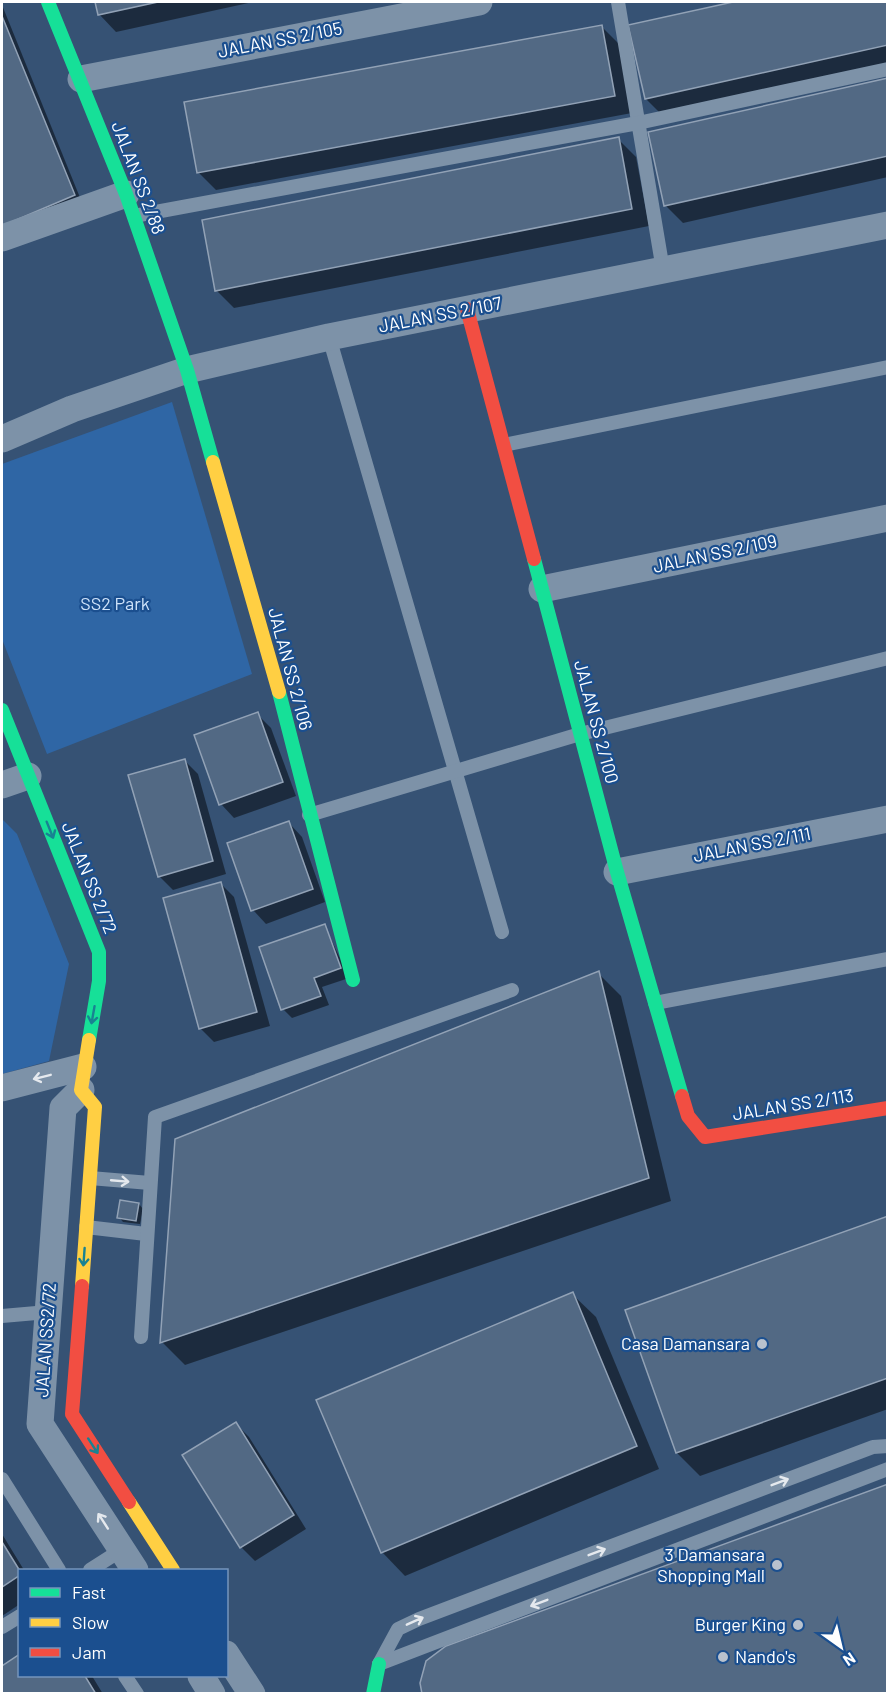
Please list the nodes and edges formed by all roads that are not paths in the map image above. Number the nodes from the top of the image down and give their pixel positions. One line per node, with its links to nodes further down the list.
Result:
1 (48, 2): 5 (street, JALAN SS 2/88)
2 (479, 2): 5 (street, JALAN SS 2/105)
3 (618, 2): 6 (lane)
4 (888, 69): 6 (lane)
5 (81, 79): 7 (street, JALAN SS 2/88)
6 (638, 123): 7 (lane); 10 (lane)
7 (130, 205): 9 (street); 14 (street, JALAN SS 2/88)
8 (888, 225): 10 (street, JALAN SS 2/107)
9 (2, 238)
10 (663, 270): 11 (street, JALAN SS 2/107)
11 (467, 309): 12 (street, JALAN SS 2/107); 16 (street, JALAN SS 2/100)
12 (329, 337): 14 (street, JALAN SS 2/107); 22 (lane)
13 (888, 367): 16 (lane)
14 (187, 370): 15 (street, JALAN SS 2/107); 25 (street, JALAN SS 2/106)
15 (2, 439)
16 (504, 445): 18 (street, JALAN SS 2/100)
17 (888, 518): 18 (street, JALAN SS 2/109)
18 (542, 589): 21 (street, JALAN SS 2/100)
19 (888, 658): 21 (lane)
20 (2, 710): 23 (street, JALAN SS 2/72)
21 (580, 734): 22 (lane); 27 (street, JALAN SS 2/100)
22 (456, 771): 25 (lane); 28 (lane)
23 (28, 776): 24 (street); 33 (street, JALAN SS 2/72, one-way to 33)
24 (2, 785)
25 (309, 815): 30 (street, JALAN SS 2/106)
26 (888, 819): 27 (street, JALAN SS 2/111)
27 (617, 872): 32 (street, JALAN SS 2/100)
28 (502, 932)
29 (888, 960): 32 (lane)
30 (353, 980)
31 (512, 990): 39 (lane)
32 (655, 1003): 36 (street, JALAN SS 2/100)
33 (82, 1078): 34 (street, one-way to 34); 37 (street, JALAN SS2/72); 38 (street, JALAN SS2/72)
34 (2, 1088)
35 (888, 1108): 36 (street, JALAN SS 2/113)
36 (705, 1137)
37 (58, 1177): 38 (street); 42 (street, JALAN SS2/72)
38 (90, 1178): 39 (lane, one-way to 39); 40 (street, JALAN SS2/72)
39 (150, 1183): 41 (lane)
40 (86, 1227): 41 (lane); 43 (street, JALAN SS2/72, one-way to 43)
41 (146, 1234): 45 (lane)
42 (48, 1312): 43 (street); 44 (lane); 50 (street, JALAN SS2/72, one-way to 42)
43 (80, 1312): 49 (street, JALAN SS2/72, one-way to 49)
44 (2, 1316)
45 (141, 1337)
46 (888, 1446): 57 (lane, one-way to 46)
47 (888, 1469): 57 (lane, one-way to 57)
48 (2, 1479): 51 (lane)
49 (148, 1532): 50 (lane); 53 (street, JALAN SS2/72)
50 (128, 1560): 52 (lane)
51 (58, 1569)
52 (94, 1569)
53 (172, 1569)
54 (18, 1617): 55 (lane)
55 (2, 1628)
56 (228, 1657): 62 (street)
57 (379, 1664): 63 (street)
58 (126, 1677): 60 (lane)
59 (202, 1677): 61 (street)
60 (137, 1694)
61 (212, 1694)
62 (252, 1694)
63 (373, 1694)

